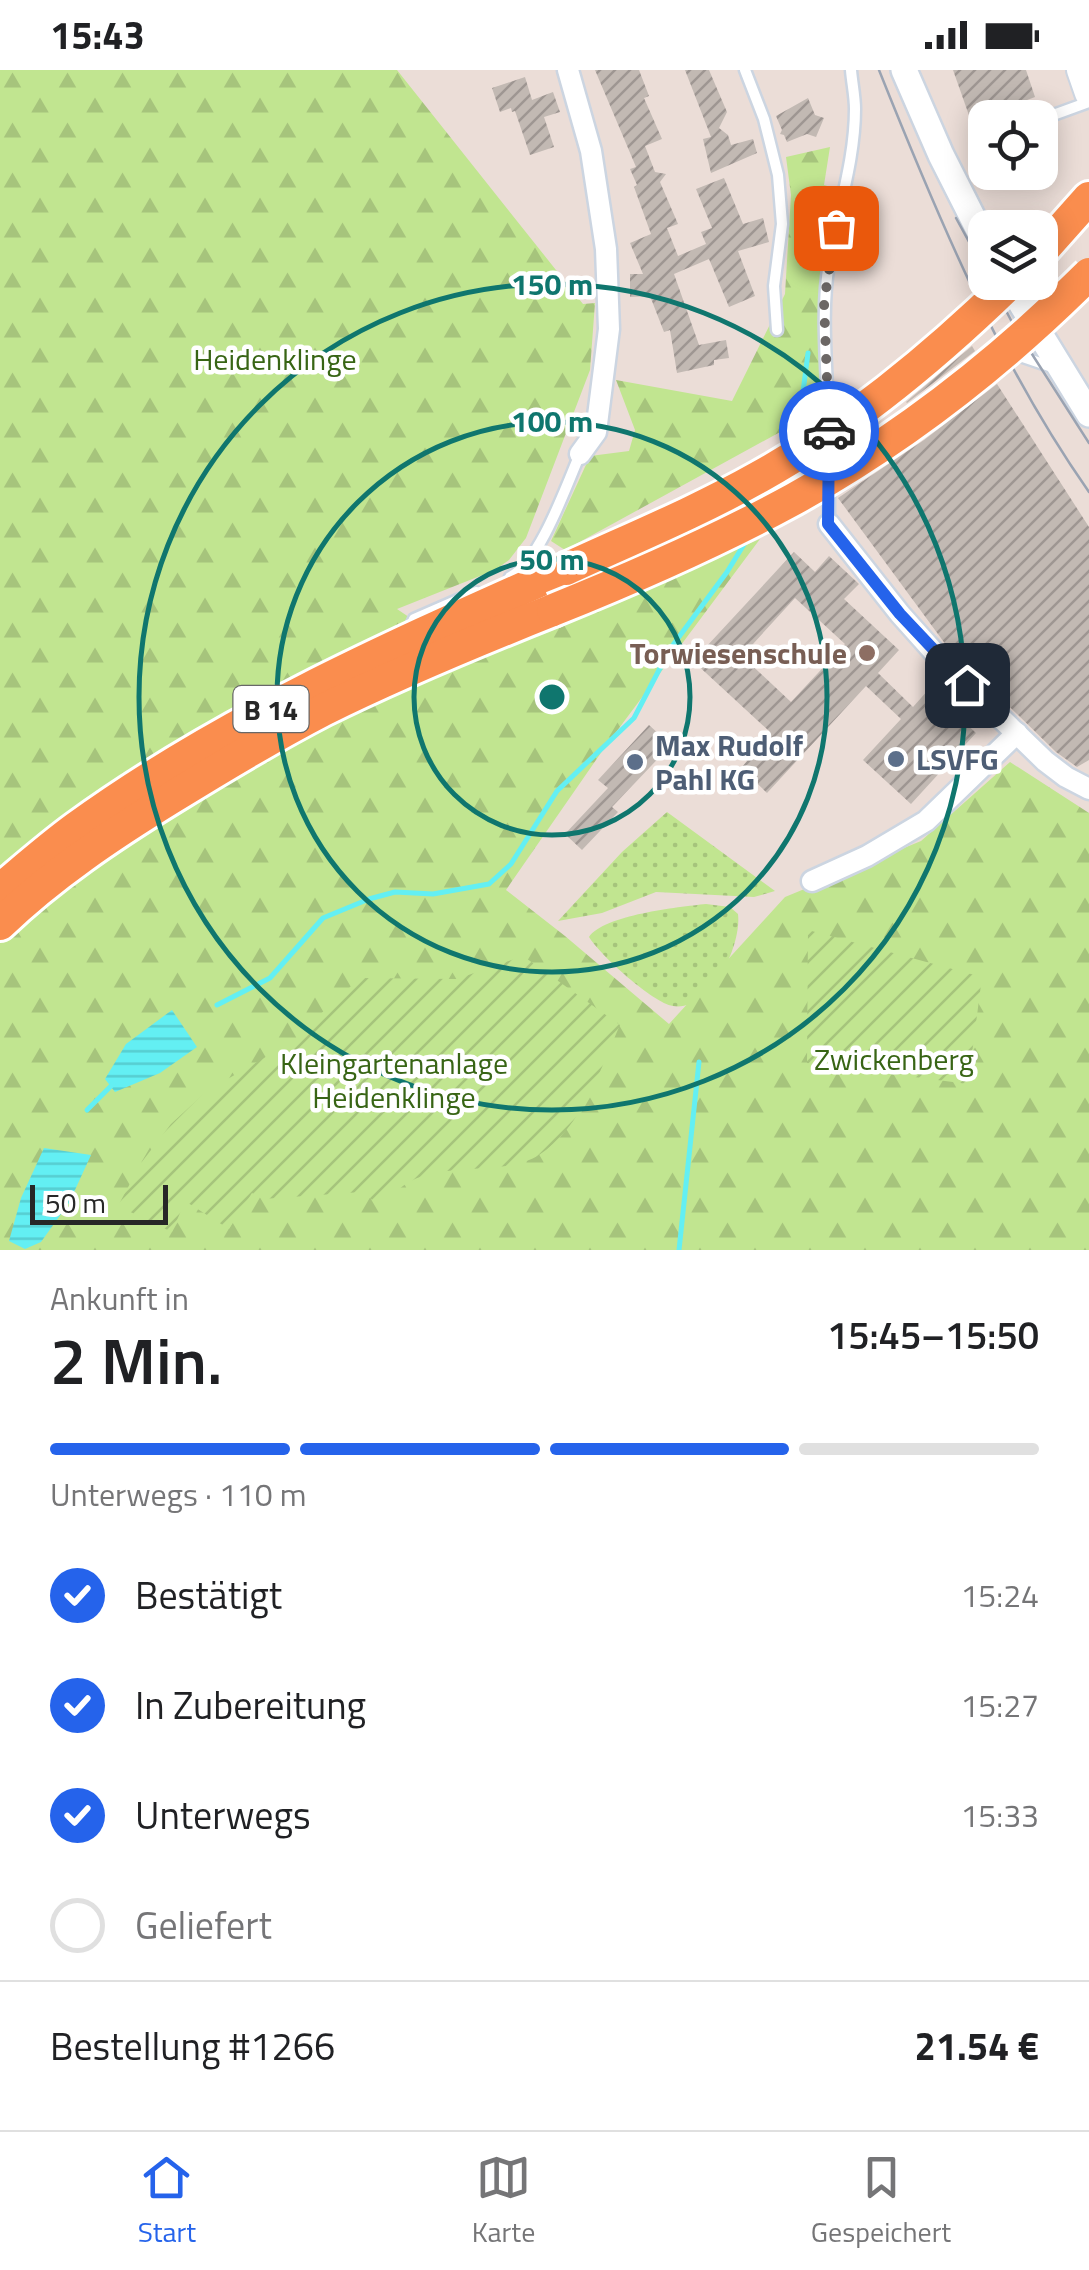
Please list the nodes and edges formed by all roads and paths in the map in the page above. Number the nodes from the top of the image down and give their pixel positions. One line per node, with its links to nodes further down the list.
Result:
1 (568, 70): 20 (street)
2 (745, 70): 15 (lane)
3 (851, 70): 21 (lane)
4 (904, 70): 10 (street)
5 (1081, 70): 6 (main road)
6 (1089, 93)
7 (1089, 102): 8 (lane)
8 (1058, 113)
9 (1089, 198): 11 (highway)
10 (969, 210)
11 (1058, 233)
12 (1089, 274): 29 (highway, B 14, bridge)
13 (992, 300): 24 (highway, B 14, bridge)
14 (1021, 300): 17 (street)
15 (777, 330)
16 (989, 346): 17 (lane)
17 (1063, 372): 18 (street); 19 (street)
18 (1089, 396)
19 (1089, 414)
20 (580, 454): 22 (lane)
21 (828, 524): 25 (street)
22 (500, 581)
23 (483, 588): 24 (lane)
24 (405, 642): 28 (highway, B 14)
25 (1017, 733): 26 (street); 27 (street)
26 (1089, 789)
27 (812, 881)
28 (0, 890)
29 (0, 924)

